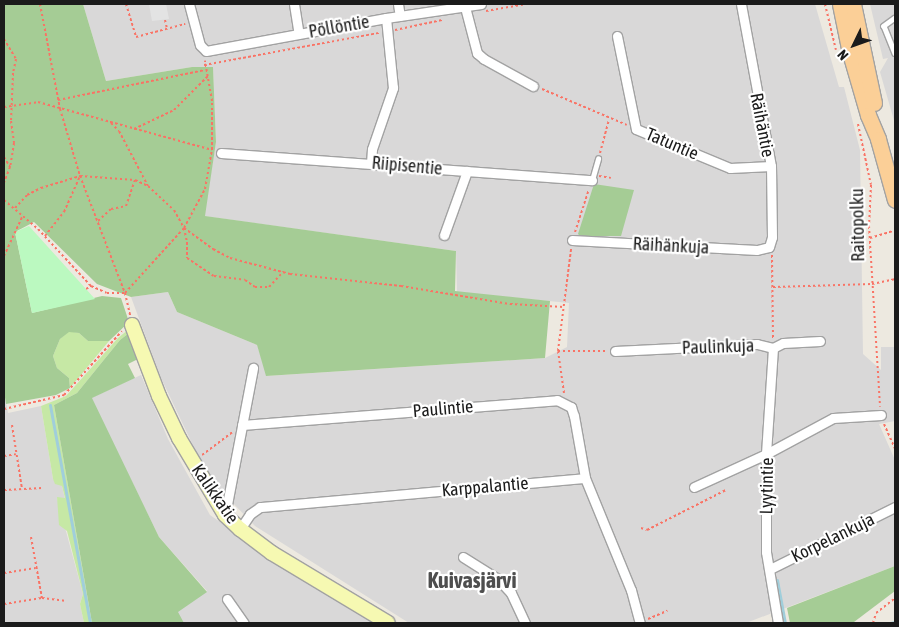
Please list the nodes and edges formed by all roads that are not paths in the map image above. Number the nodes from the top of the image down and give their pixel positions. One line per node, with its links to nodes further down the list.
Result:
1 (189, 4): 12 (street, Pöllöntie)
2 (294, 4): 12 (street)
3 (398, 4): 9 (street)
4 (740, 4): 20 (street, Räihäntie)
5 (840, 4): 16 (main road)
6 (853, 4): 16 (main road)
7 (484, 7): 8 (street, Pöllöntie)
8 (466, 11): 9 (street, Pöllöntie); 15 (street)
9 (400, 16): 10 (street, Pöllöntie)
10 (386, 18): 12 (street, Pöllöntie); 19 (street)
11 (895, 18): 14 (lane)
12 (299, 34)
13 (617, 36): 20 (street, Tatuntie)
14 (895, 53)
15 (533, 86)
16 (878, 139): 23 (main road)
17 (217, 152): 19 (street, Riipisentie)
18 (598, 159): 22 (lane)
19 (371, 163): 21 (street, Riipisentie)
20 (771, 166): 26 (street, Räihäntie)
21 (467, 171): 22 (street, Riipisentie); 24 (street)
22 (593, 178)
23 (895, 200)
24 (444, 235)
25 (572, 240): 26 (street, Räihänkuja)
26 (769, 247)
27 (132, 325): 38 (street, Kalikkatie)
28 (820, 341): 29 (street, Paulinkuja)
29 (773, 348): 30 (street, Paulinkuja); 34 (street, Lyytintie)
30 (615, 351)
31 (253, 368): 33 (street)
32 (881, 415): 34 (street)
33 (242, 425): 35 (street, Paulintie); 38 (street)
34 (766, 454): 36 (street); 41 (street, Lyytintie)
35 (585, 478): 39 (street, Karppalantie); 46 (street)
36 (694, 487)
37 (895, 507): 41 (street, Korpelankuja)
38 (225, 515): 39 (street, Kalikkatie)
39 (240, 529): 44 (street, Kalikkatie)
40 (463, 557): 45 (street)
41 (770, 569): 47 (street, Lyytintie)
42 (228, 599): 43 (street)
43 (244, 623)
44 (388, 623)
45 (525, 623)
46 (640, 623)
47 (778, 623)

